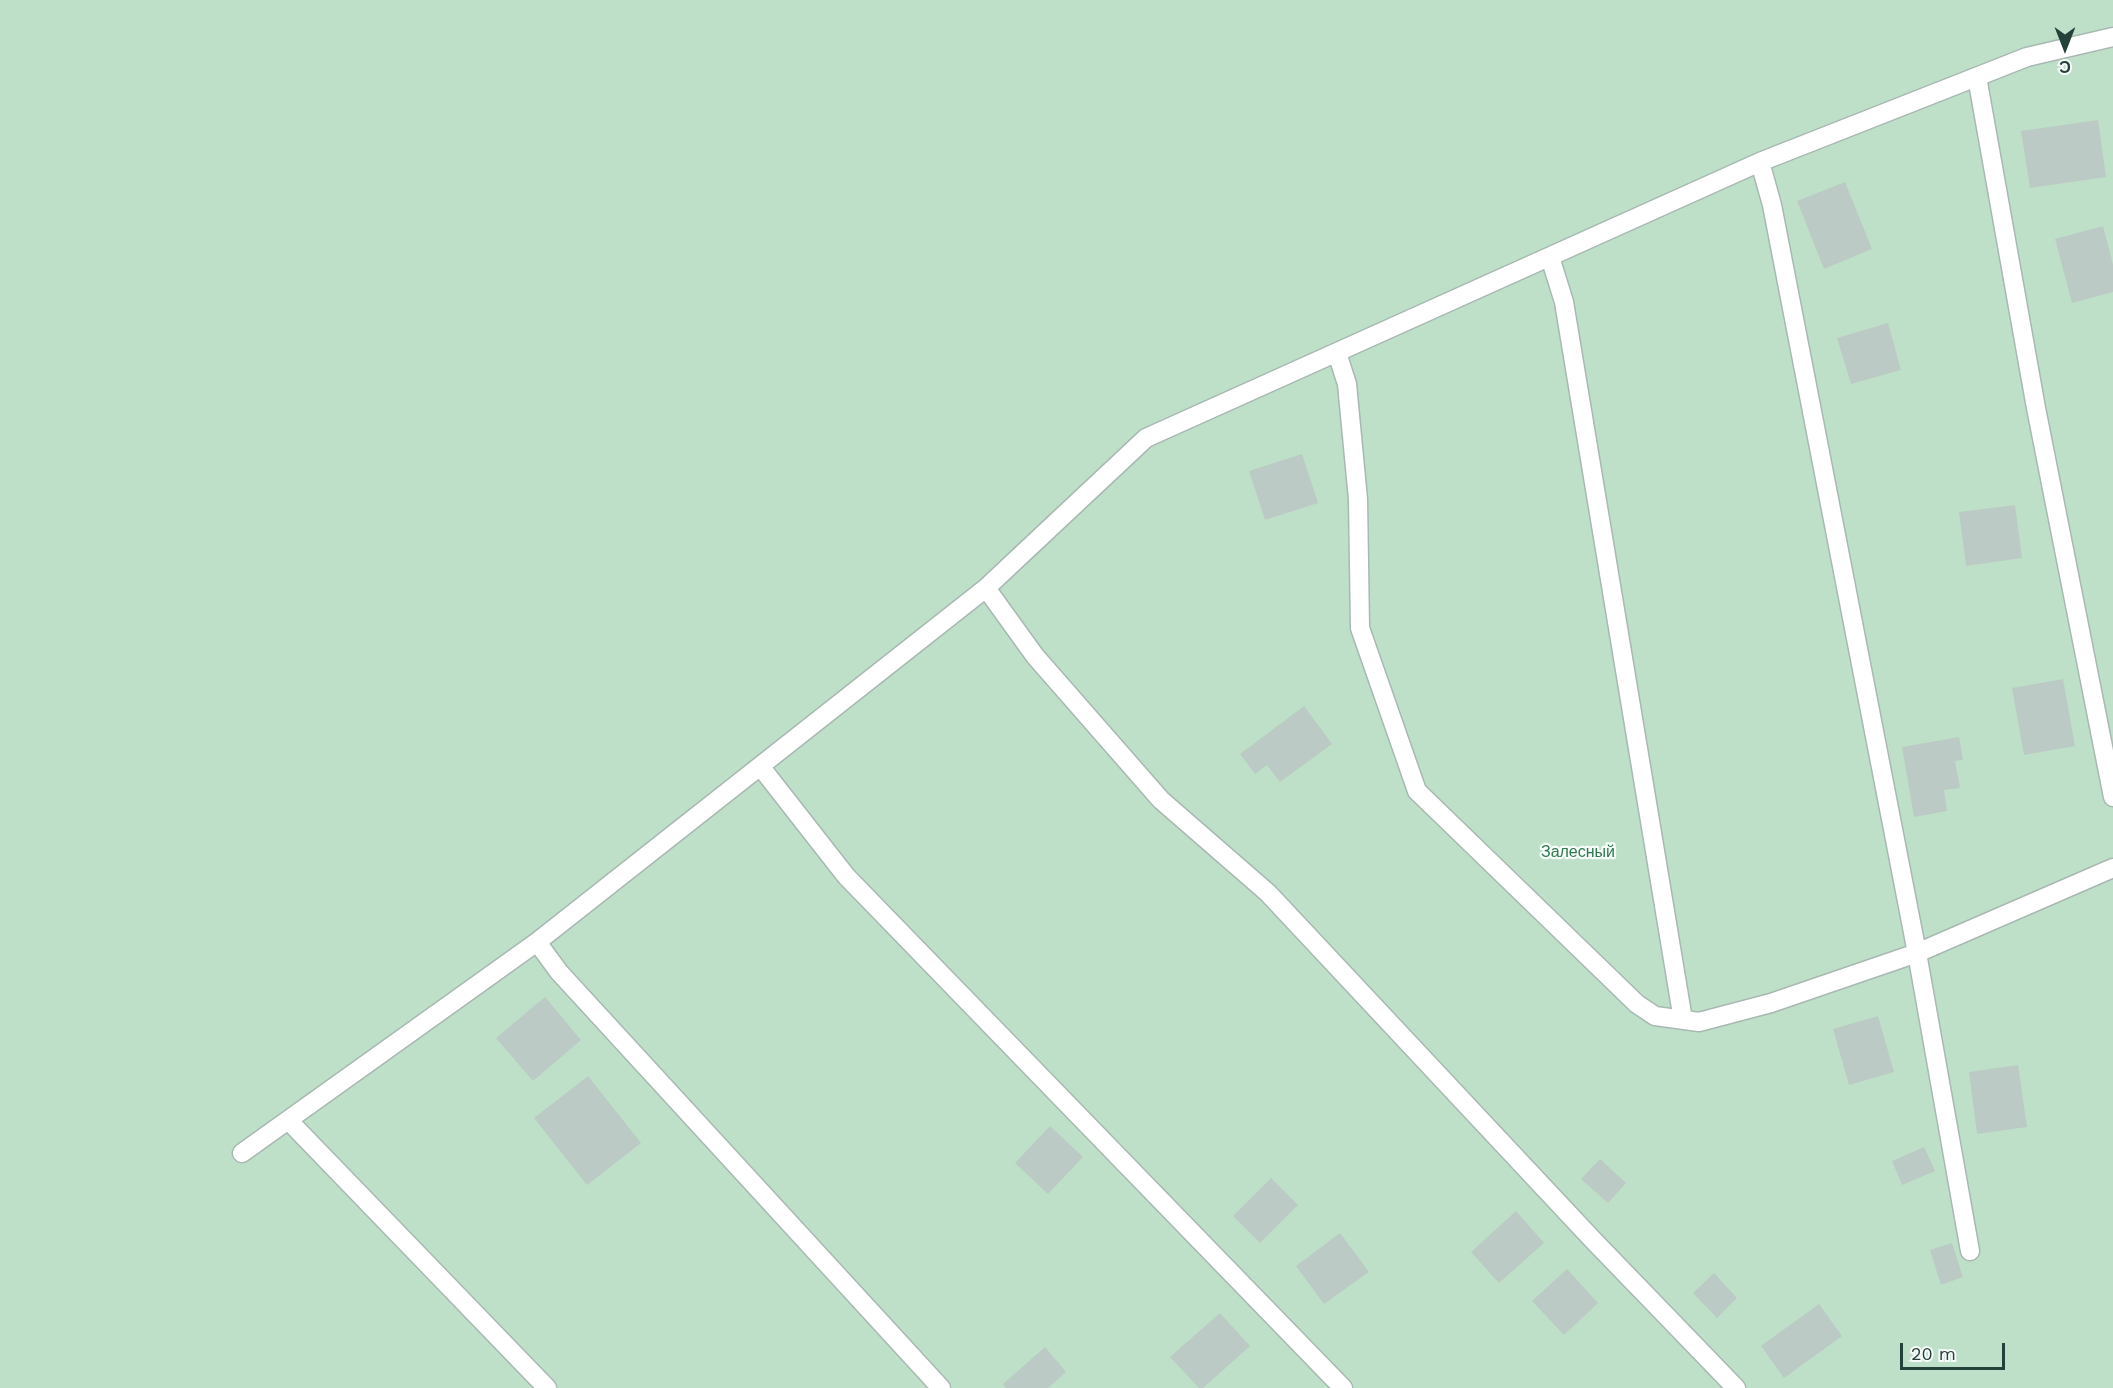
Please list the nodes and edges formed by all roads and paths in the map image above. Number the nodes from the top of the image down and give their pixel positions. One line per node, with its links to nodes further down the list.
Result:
1 (2113, 37): 2 (lane)
2 (1977, 77): 3 (lane); 8 (lane)
3 (1760, 162): 4 (lane); 11 (lane)
4 (1550, 257): 5 (lane); 12 (lane)
5 (1337, 353): 6 (lane); 12 (lane)
6 (986, 588): 7 (lane); 19 (lane)
7 (760, 766): 10 (lane); 18 (lane)
8 (2113, 797)
9 (2113, 868): 11 (lane)
10 (537, 942): 13 (lane); 17 (lane)
11 (1917, 953): 12 (lane); 15 (lane)
12 (1683, 1020)
13 (288, 1120): 14 (lane); 16 (lane)
14 (242, 1153)
15 (1970, 1251)
16 (547, 1388)
17 (941, 1388)
18 (1343, 1388)
19 (1736, 1388)

